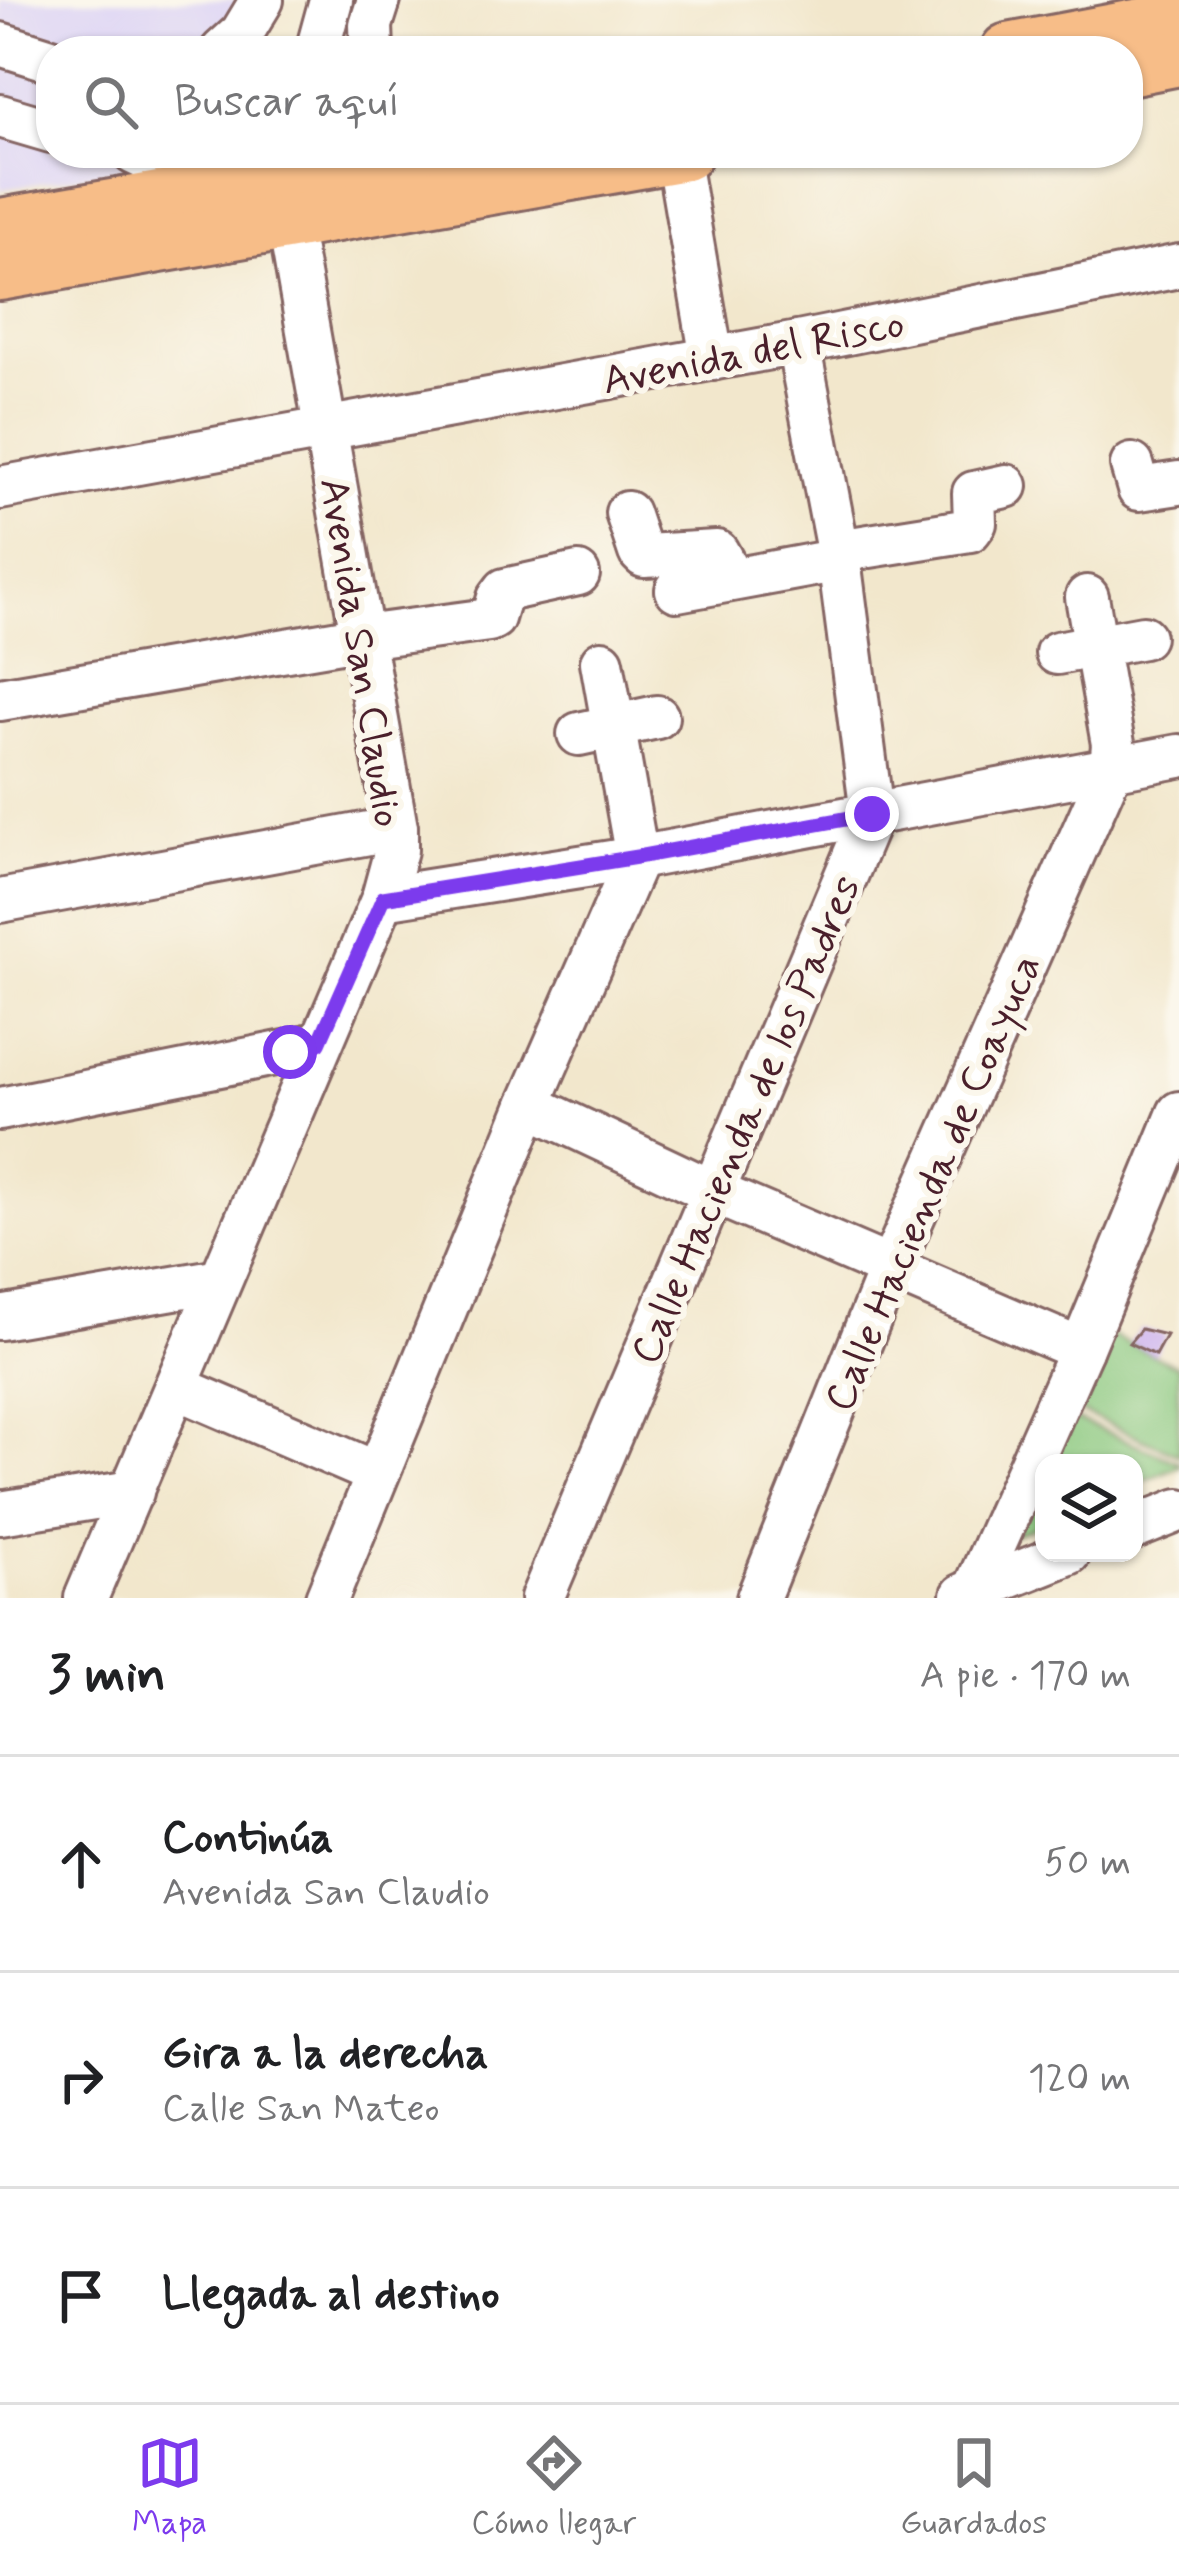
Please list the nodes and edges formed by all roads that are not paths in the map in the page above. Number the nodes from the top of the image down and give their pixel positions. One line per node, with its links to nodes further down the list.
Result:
1 (262, 0): 5 (street)
2 (331, 0): 6 (street)
3 (379, 0): 7 (street)
4 (1179, 19): 8 (main road)
5 (239, 36)
6 (321, 36)
7 (371, 36)
8 (1088, 36)
9 (0, 44): 10 (street)
10 (36, 55)
11 (1179, 58): 12 (main road)
12 (1143, 65)
13 (0, 116): 14 (street)
14 (36, 127)
15 (135, 168): 21 (main road)
16 (152, 168): 20 (main road)
17 (376, 168): 20 (main road)
18 (505, 168): 20 (main road)
19 (683, 168): 25 (street)
20 (265, 187): 23 (main road); 26 (street, Avenida San Claudio)
21 (0, 226)
22 (1179, 266): 24 (street, Avenida del Risco)
23 (0, 273)
24 (797, 343): 25 (street, Avenida del Risco); 32 (street, Calle Hacienda de los Padres)
25 (712, 358): 26 (street, Avenida del Risco)
26 (326, 429): 30 (street, Avenida del Risco); 37 (street, Avenida San Claudio)
27 (1132, 465): 28 (street)
28 (1179, 482)
29 (1006, 486): 32 (street)
30 (0, 488)
31 (627, 513): 34 (street)
32 (839, 555): 34 (street); 46 (street, Calle Hacienda de los Padres)
33 (578, 574): 37 (street)
34 (732, 579): 35 (street)
35 (676, 590)
36 (1087, 597): 39 (street)
37 (363, 637): 41 (street); 47 (street, Avenida San Claudio)
38 (1143, 637): 39 (street)
39 (1076, 649): 45 (street)
40 (602, 662): 43 (street)
41 (0, 699)
42 (656, 717): 43 (street)
43 (595, 730): 48 (street)
44 (1179, 756): 45 (street)
45 (1111, 769): 46 (street); 56 (street, Calle Hacienda de Coayuca)
46 (872, 814): 48 (street); 55 (street, Calle Hacienda de los Padres)
47 (396, 828): 49 (street, Avenida San Claudio); 50 (street)
48 (637, 857): 49 (street); 52 (street)
49 (383, 898): 51 (street, Avenida San Claudio)
50 (0, 901)
51 (319, 1043): 53 (street); 57 (street, Avenida San Claudio)
52 (529, 1105): 55 (street); 61 (street)
53 (0, 1109)
54 (1179, 1114): 59 (street)
55 (713, 1192): 56 (street); 70 (street, Calle Hacienda de los Padres)
56 (890, 1269): 59 (street); 71 (street, Calle Hacienda de Coayuca)
57 (220, 1280): 58 (street); 60 (street, Avenida San Claudio)
58 (0, 1318)
59 (1081, 1350): 67 (street)
60 (176, 1387): 61 (street); 62 (street, Avenida San Claudio)
61 (376, 1473): 69 (street)
62 (132, 1492): 64 (street); 68 (street, Avenida San Claudio)
63 (1179, 1510): 65 (street)
64 (0, 1513)
65 (1143, 1524)
66 (1046, 1562): 67 (street)
67 (966, 1594)
68 (86, 1598)
69 (327, 1598)
70 (542, 1598)
71 (758, 1598)

